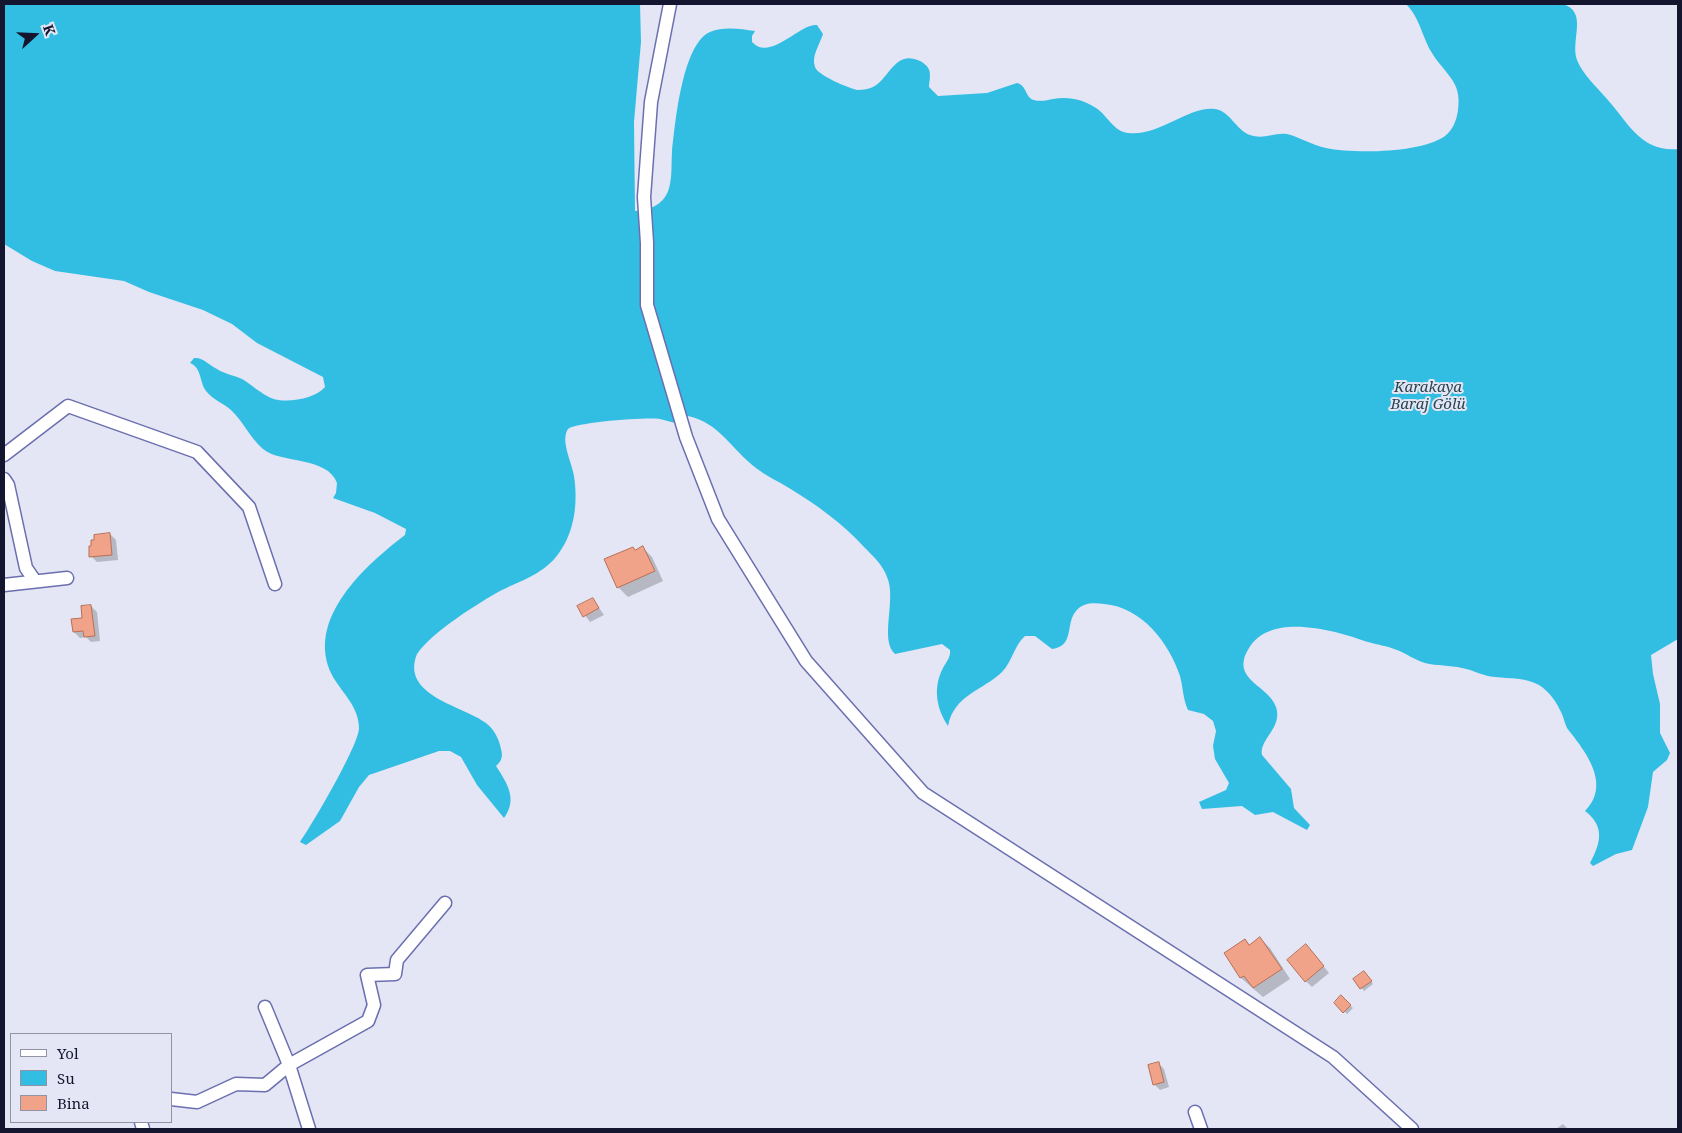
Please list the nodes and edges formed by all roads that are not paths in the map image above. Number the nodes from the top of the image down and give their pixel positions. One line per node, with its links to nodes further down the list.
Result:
1 (670, 4): 15 (street)
2 (4, 455): 6 (street)
3 (4, 479): 5 (street)
4 (67, 578): 5 (street)
5 (35, 581): 7 (street)
6 (275, 584)
7 (4, 585)
8 (445, 903): 10 (street)
9 (265, 1007): 10 (street)
10 (289, 1065): 11 (street); 13 (street)
11 (172, 1099)
12 (1195, 1112): 14 (street)
13 (309, 1129)
14 (1201, 1129)
15 (1412, 1129)

